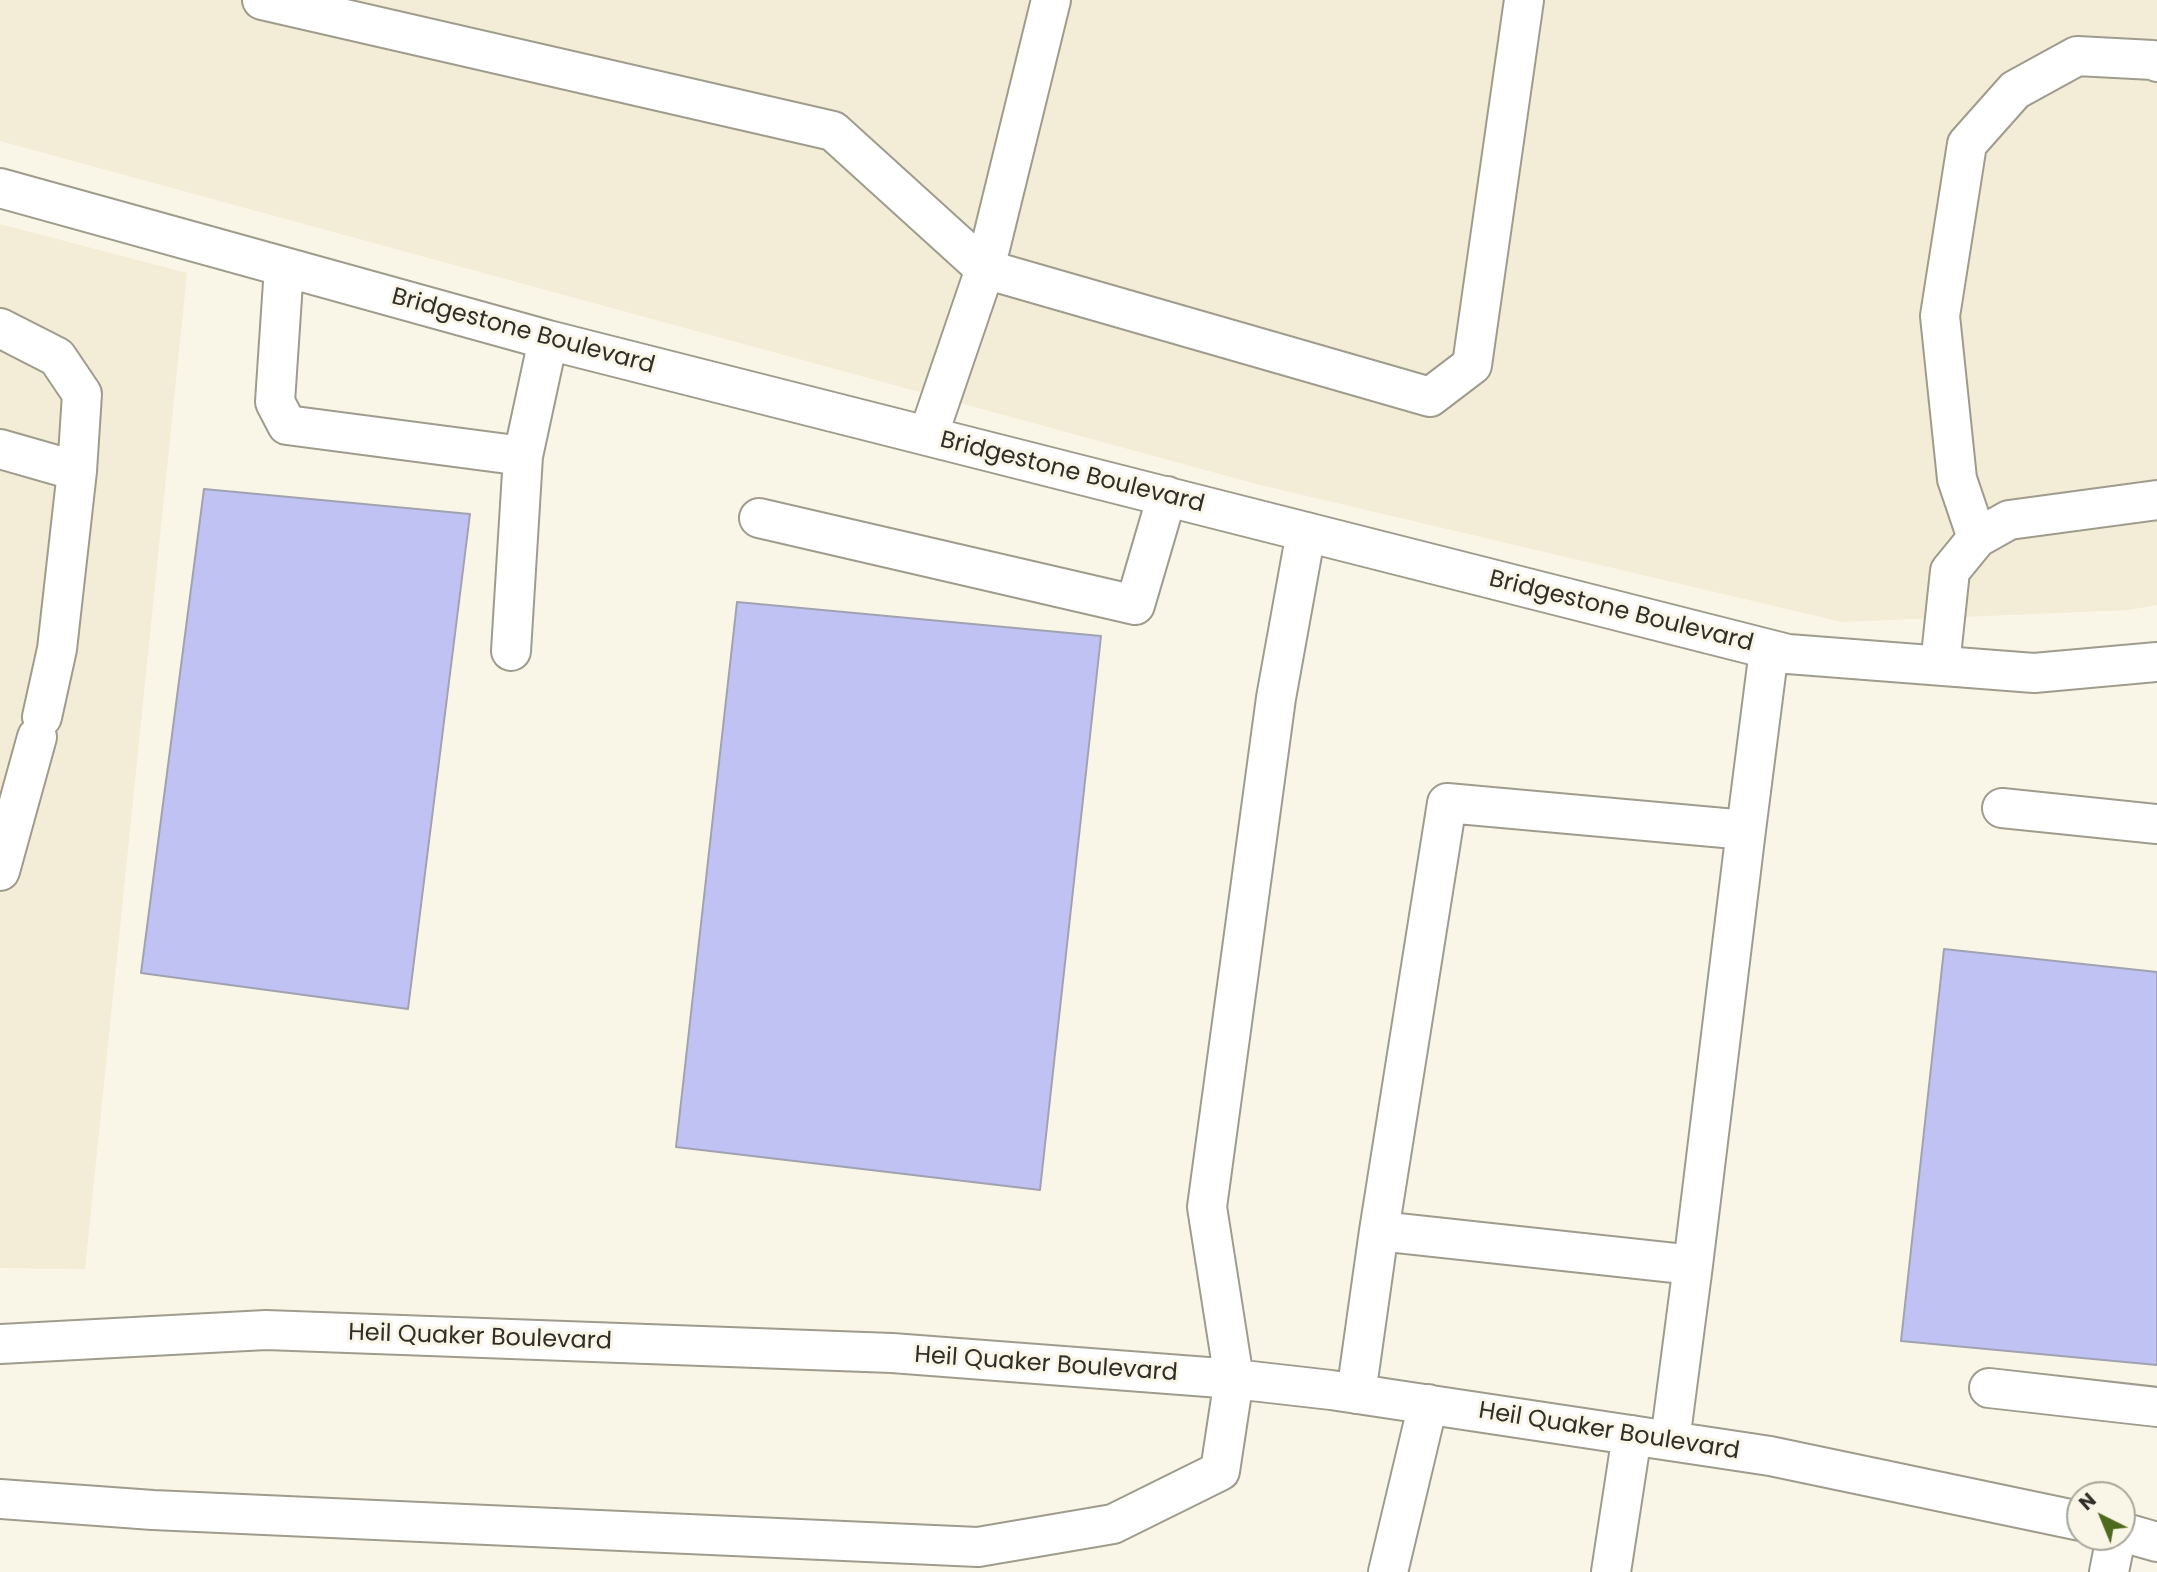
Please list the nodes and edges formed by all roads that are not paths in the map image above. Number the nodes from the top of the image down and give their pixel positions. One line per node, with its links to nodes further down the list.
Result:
1 (262, 0): 7 (street)
2 (1051, 0): 7 (street)
3 (1524, 0): 7 (street)
4 (2157, 62): 18 (street)
5 (0, 188): 6 (street, Bridgestone Boulevard)
6 (284, 267): 9 (street, Bridgestone Boulevard); 12 (street)
7 (985, 269): 10 (street)
8 (0, 328): 13 (street)
9 (548, 340): 10 (street, Bridgestone Boulevard); 12 (street)
10 (928, 436): 14 (street, Bridgestone Boulevard)
11 (0, 449): 13 (street)
12 (523, 456): 20 (street)
13 (78, 471): 26 (street)
14 (1167, 496): 16 (street); 17 (street, Bridgestone Boulevard)
15 (2157, 500): 18 (street)
16 (759, 518)
17 (1306, 532): 19 (street, Bridgestone Boulevard); 30 (street)
18 (1976, 538): 22 (street)
19 (1769, 650): 22 (street, Bridgestone Boulevard); 25 (street)
20 (511, 651)
21 (2157, 662): 22 (street, Bridgestone Boulevard)
22 (1940, 665)
23 (2002, 808): 24 (street)
24 (2157, 824)
25 (1746, 830): 27 (street); 28 (street)
26 (1, 862)
27 (1379, 1231): 28 (street); 32 (street)
28 (1693, 1265): 36 (street)
29 (0, 1344): 30 (street, Heil Quaker Boulevard)
30 (1234, 1379): 32 (street, Heil Quaker Boulevard); 37 (street)
31 (1989, 1388): 34 (street)
32 (1356, 1394): 33 (street, Heil Quaker Boulevard)
33 (1428, 1404): 35 (street, Heil Quaker Boulevard); 42 (street)
34 (2157, 1407)
35 (1632, 1435): 36 (street, Heil Quaker Boulevard); 43 (street)
36 (1670, 1441): 38 (street, Heil Quaker Boulevard)
37 (0, 1499)
38 (2066, 1518)
39 (2136, 1536): 40 (street)
40 (2157, 1542)
41 (2113, 1551): 44 (street)
42 (1388, 1572)
43 (1611, 1572)
44 (2109, 1572)

